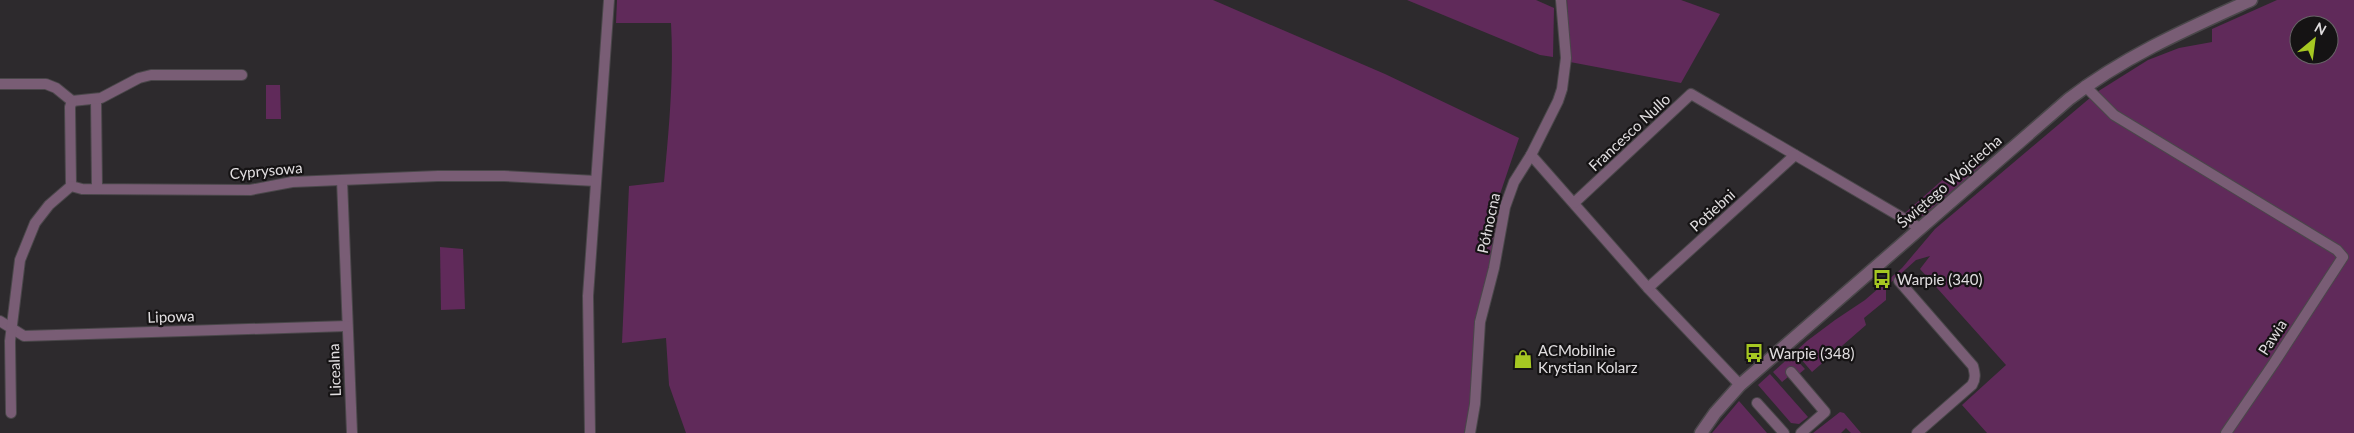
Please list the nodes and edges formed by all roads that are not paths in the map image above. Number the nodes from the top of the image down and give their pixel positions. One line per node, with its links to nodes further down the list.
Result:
1 (610, 0): 12 (street)
2 (1561, 0): 9 (street, Północna)
3 (2251, 0): 6 (street, Świętego Wojciecha)
4 (242, 75): 7 (street)
5 (0, 84): 8 (street)
6 (2085, 86): 16 (street, Świętego Wojciecha); 33 (street, Pawia)
7 (96, 99): 8 (street); 14 (street)
8 (72, 101): 13 (street)
9 (1531, 155): 15 (street); 28 (street, Północna)
10 (1795, 155): 15 (street, Francesco Nullo); 16 (street, Francesco Nullo); 18 (street, Potiebni)
11 (342, 180): 12 (street, Cyprysowa); 14 (street, Cyprysowa); 20 (street, Licealna)
12 (596, 181): 27 (street)
13 (70, 186): 14 (street, Cyprysowa); 21 (street)
14 (97, 188)
15 (1574, 203): 18 (street)
16 (1920, 228): 23 (street, Świętego Wojciecha)
17 (1899, 281): 32 (street)
18 (1648, 288): 23 (street)
19 (0, 321): 21 (street, Lipowa)
20 (348, 326): 21 (street, Lipowa); 26 (street, Licealna)
21 (12, 329): 25 (street)
22 (1791, 372): 31 (street)
23 (1740, 386): 29 (street, Świętego Wojciecha)
24 (1757, 403): 30 (street)
25 (11, 413)
26 (352, 433)
27 (590, 433)
28 (1470, 433)
29 (1702, 433)
30 (1784, 433)
31 (1801, 433)
32 (1917, 433)
33 (2226, 433)

